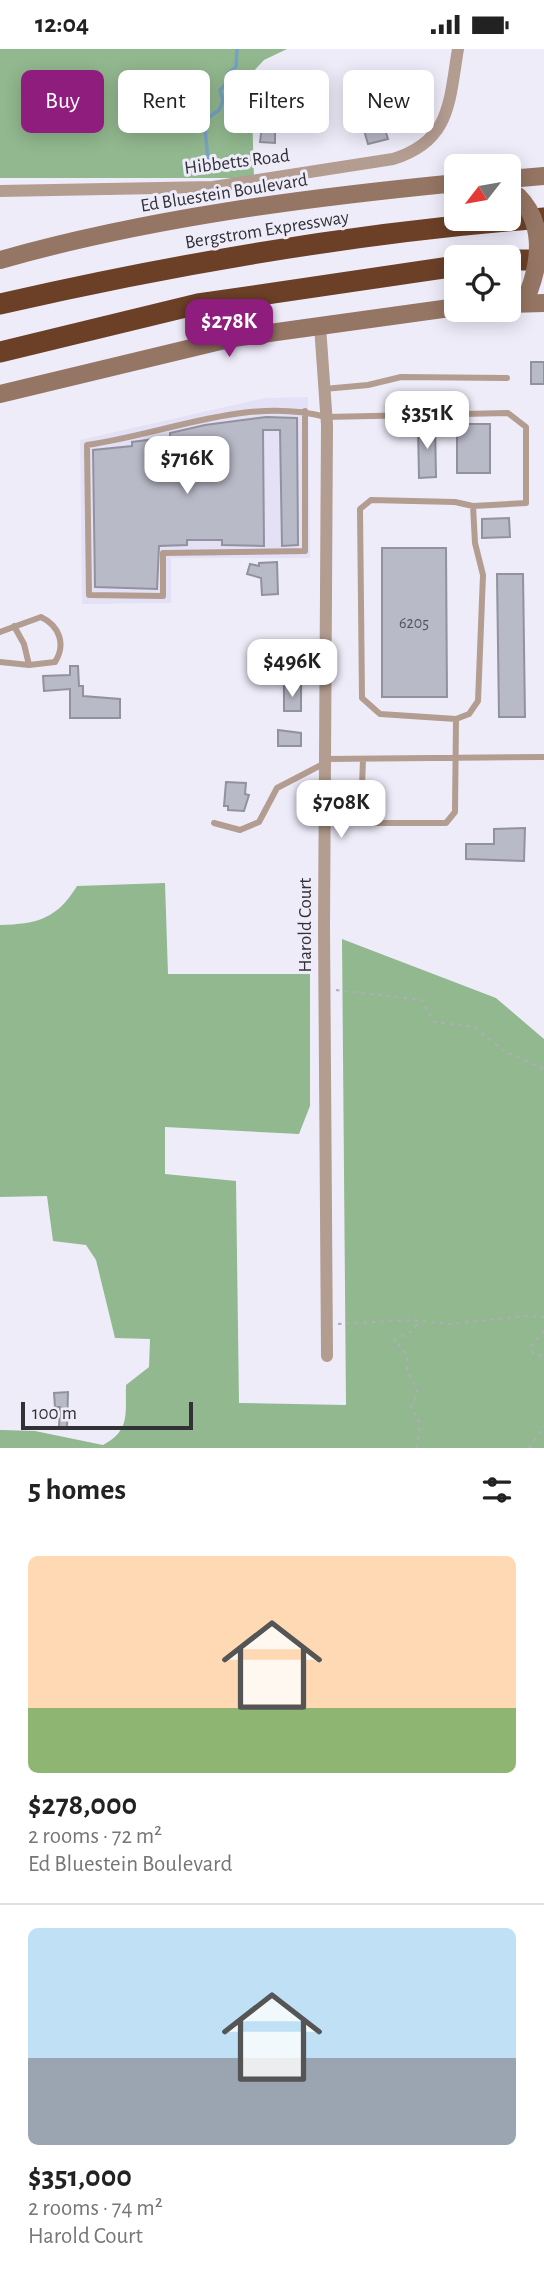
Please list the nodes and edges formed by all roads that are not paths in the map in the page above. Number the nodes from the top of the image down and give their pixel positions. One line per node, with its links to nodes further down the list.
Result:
1 (458, 49): 5 (street, Hibbetts Road)
2 (544, 176): 3 (main road)
3 (522, 178)
4 (444, 184): 8 (main road, Ed Bluestein Boulevard)
5 (0, 191)
6 (522, 200): 12 (main road, bridge)
7 (544, 218): 14 (highway, Bergstrom Expressway)
8 (0, 260)
9 (521, 260): 10 (highway)
10 (544, 260)
11 (444, 268): 18 (highway)
12 (521, 296)
13 (544, 303): 15 (main road)
14 (0, 304)
15 (521, 304)
16 (444, 309): 17 (main road)
17 (320, 325): 20 (street, Harold Court); 21 (main road)
18 (0, 352)
19 (507, 378): 20 (lane)
20 (324, 389): 23 (street, Harold Court)
21 (0, 394)
22 (305, 411): 22 (lane); 23 (lane)
23 (326, 417): 24 (lane); 33 (street, Harold Court)
24 (473, 506): 29 (lane); 29 (lane)
25 (14, 626): 26 (lane); 28 (lane); 28 (lane)
26 (0, 632)
27 (0, 662): 28 (lane)
28 (29, 665)
29 (456, 719): 31 (lane)
30 (544, 757): 31 (lane)
31 (456, 758): 32 (lane); 32 (lane)
32 (363, 759): 33 (lane)
33 (325, 761): 34 (lane); 35 (street, Harold Court)
34 (214, 823)
35 (327, 1356)

